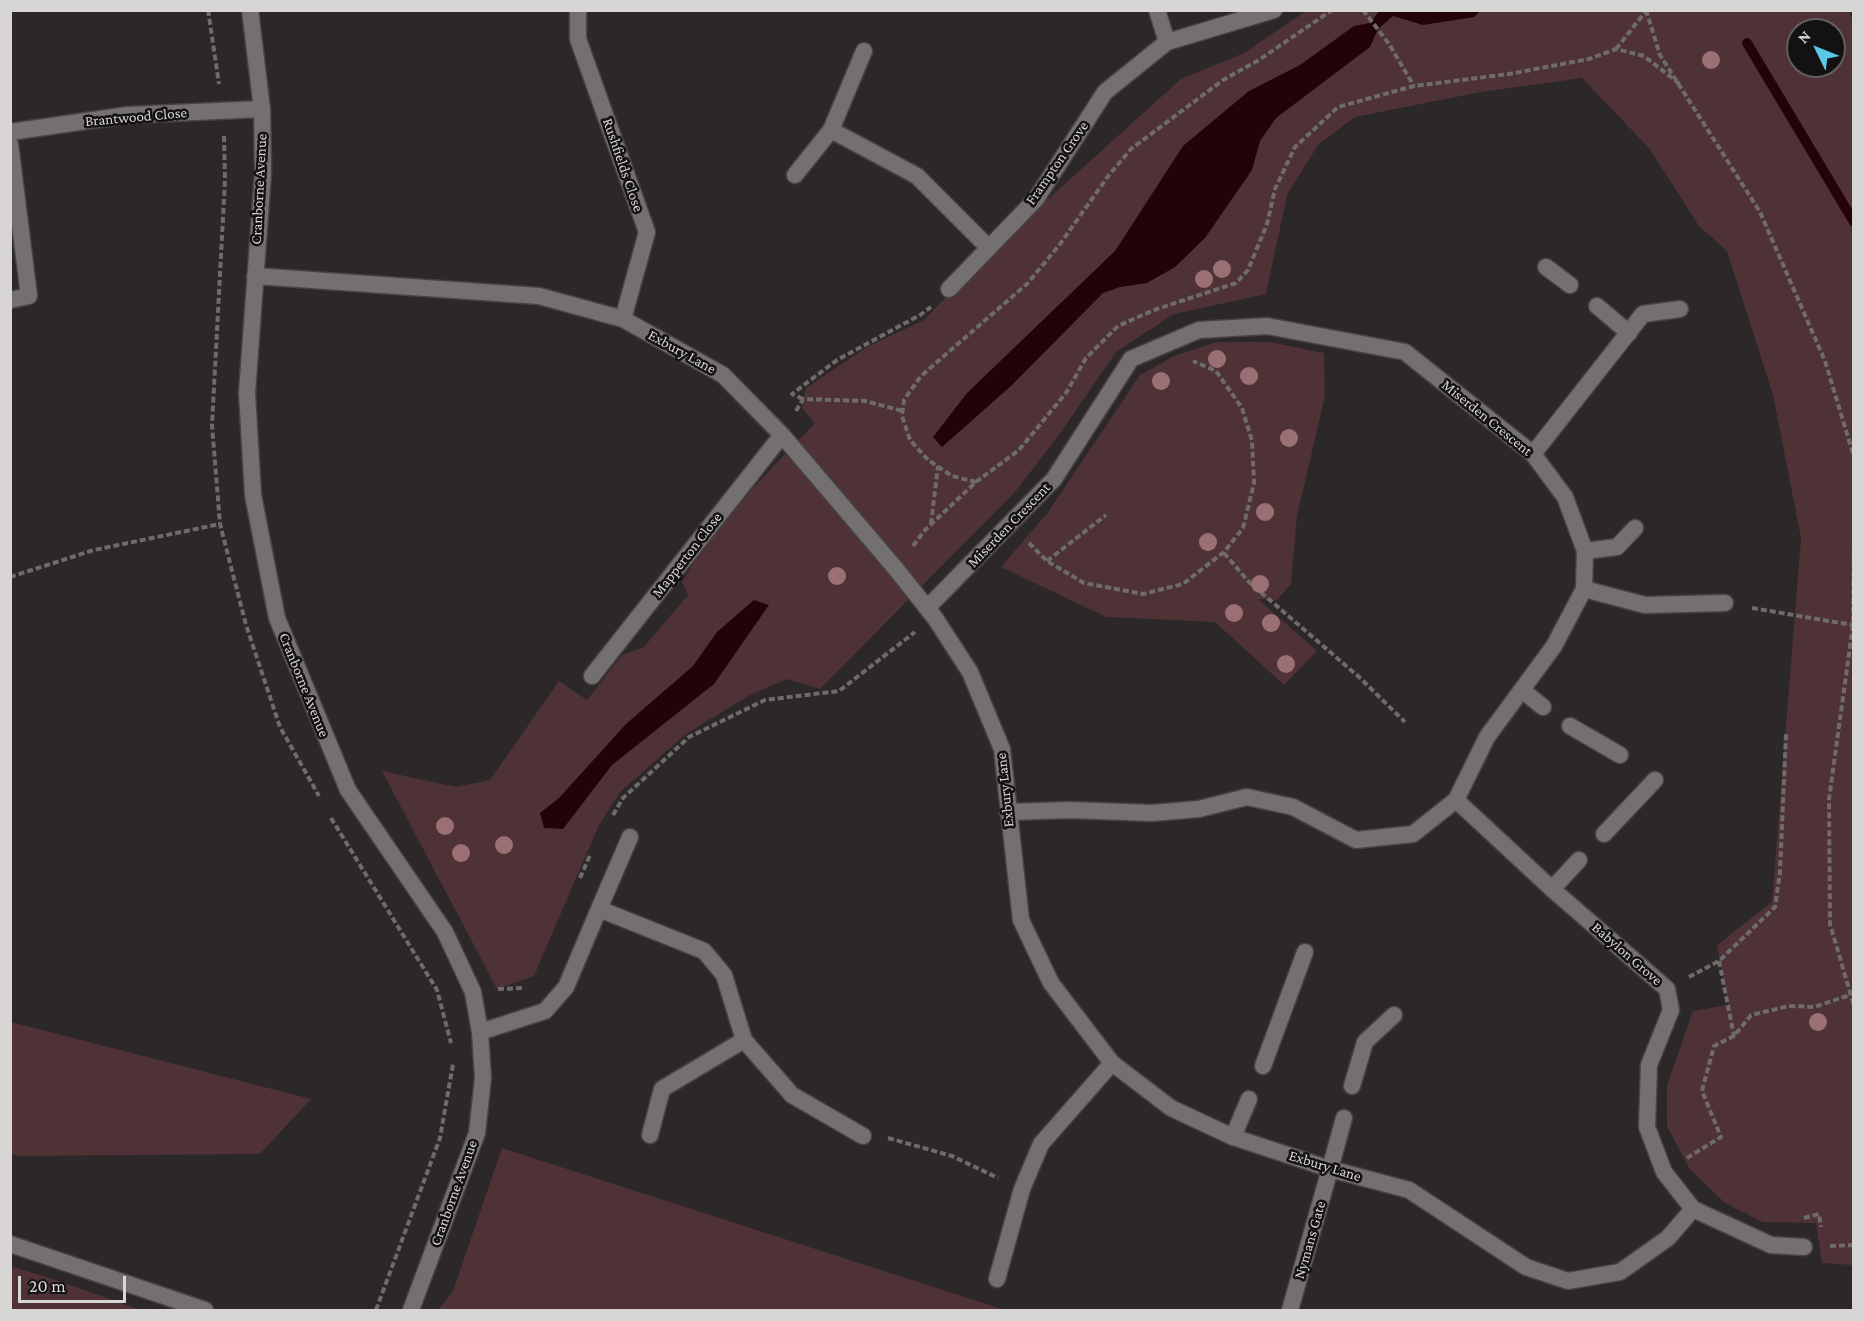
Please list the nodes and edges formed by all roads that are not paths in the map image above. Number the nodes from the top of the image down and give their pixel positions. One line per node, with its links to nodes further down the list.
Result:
1 (250, 10): 7 (street, Cranborne Avenue)
2 (578, 10): 20 (street, Rushfields Close)
3 (1157, 10): 5 (street)
4 (1274, 10): 5 (street, Frampton Grove)
5 (1167, 42): 12 (street, Frampton Grove)
6 (864, 51): 8 (street)
7 (262, 108): 9 (street, Brantwood Close); 14 (street, Cranborne Avenue)
8 (831, 130): 11 (street); 12 (street)
9 (10, 132)
10 (10, 144): 17 (street)
11 (795, 175)
12 (988, 247): 16 (street, Frampton Grove)
13 (1546, 267): 15 (street)
14 (255, 276): 20 (street, Exbury Lane); 44 (street, Cranborne Avenue)
15 (1570, 285)
16 (949, 289)
17 (10, 300)
18 (1597, 306): 21 (street)
19 (1680, 309): 21 (street)
20 (623, 319): 22 (street, Exbury Lane)
21 (1629, 333): 23 (street)
22 (782, 435): 28 (street, Exbury Lane); 29 (street, Mapperton Close)
23 (1533, 454): 25 (street, Miserden Crescent); 28 (street, Miserden Crescent)
24 (1635, 528): 25 (street)
25 (1585, 551): 26 (street, Miserden Crescent)
26 (1584, 589): 27 (street); 30 (street, Miserden Crescent)
27 (1725, 603)
28 (931, 613): 36 (street, Exbury Lane)
29 (592, 676)
30 (1522, 690): 31 (street); 35 (street, Miserden Crescent)
31 (1543, 707)
32 (1570, 726): 33 (street)
33 (1620, 754)
34 (1655, 780): 37 (street)
35 (1456, 800): 36 (street, Miserden Crescent); 40 (street, Babylon Grove)
36 (1008, 812): 46 (street, Exbury Lane)
37 (1604, 834)
38 (630, 837): 41 (street)
39 (1580, 860): 40 (street)
40 (1552, 890): 55 (street, Babylon Grove)
41 (599, 909): 44 (street); 45 (street)
42 (1305, 952): 47 (street)
43 (1394, 1015): 48 (street)
44 (480, 1032): 60 (street, Cranborne Avenue)
45 (744, 1040): 51 (street); 52 (street)
46 (1112, 1063): 53 (street, Exbury Lane); 58 (street)
47 (1263, 1066)
48 (1352, 1086)
49 (1249, 1099): 53 (street)
50 (1344, 1118): 54 (street, Nymans Gate)
51 (650, 1135)
52 (863, 1136)
53 (1233, 1137): 54 (street, Exbury Lane)
54 (1330, 1169): 55 (street, Exbury Lane); 61 (street, Nymans Gate)
55 (1694, 1209): 57 (street, Babylon Grove)
56 (10, 1244): 59 (street)
57 (1804, 1247)
58 (997, 1279)
59 (205, 1311)
60 (411, 1311)
61 (1290, 1311)

